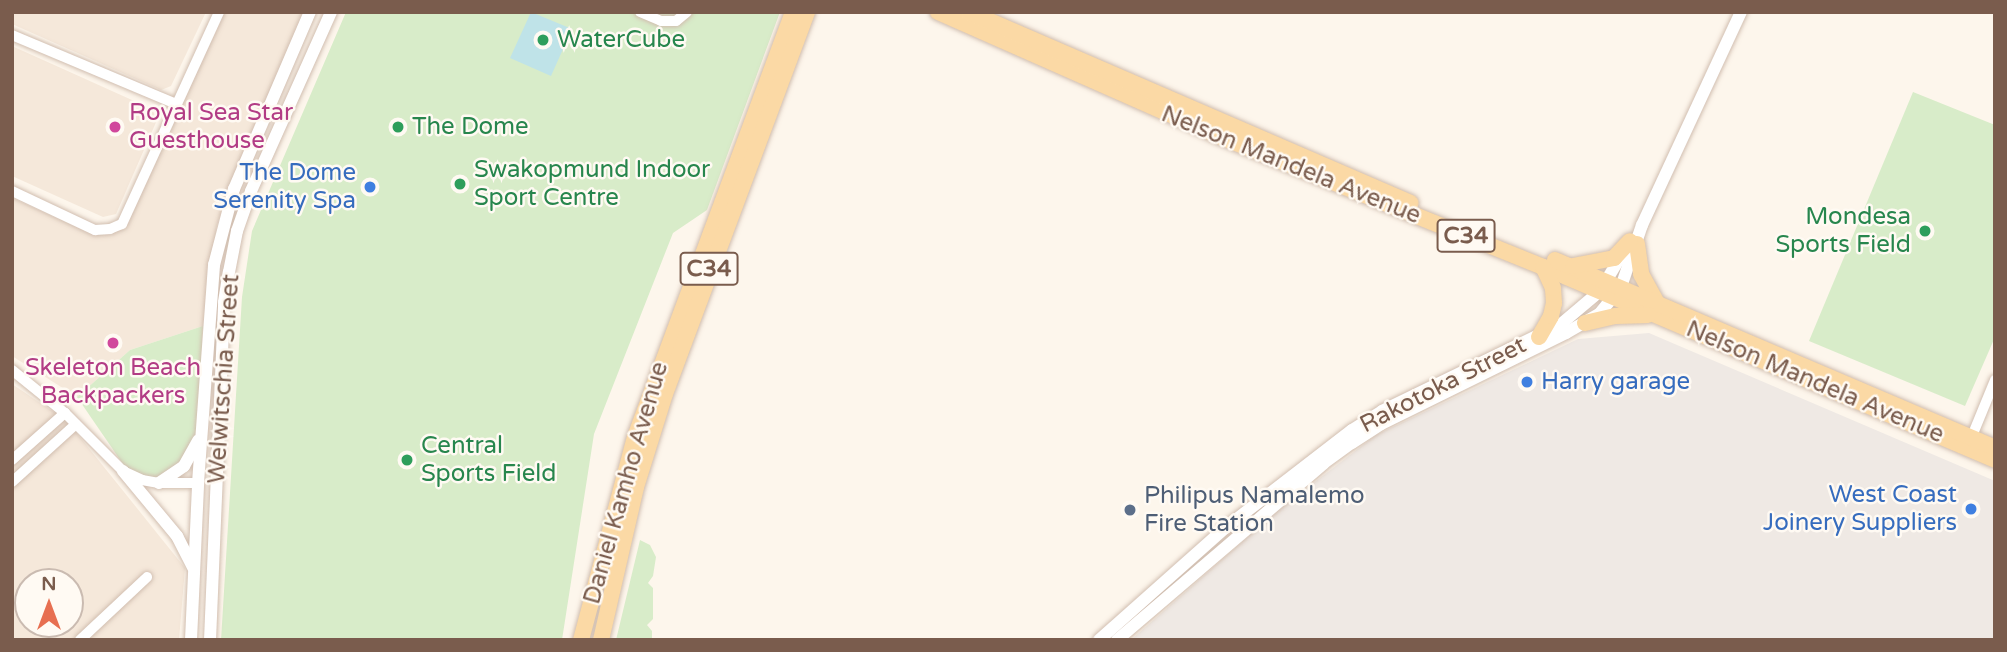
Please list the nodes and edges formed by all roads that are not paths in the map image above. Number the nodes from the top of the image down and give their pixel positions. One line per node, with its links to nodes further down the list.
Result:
1 (219, 12): 12 (street)
2 (310, 12): 25 (street, Welwitschia Street)
3 (331, 12): 29 (street, Welwitschia Street)
4 (640, 12): 5 (street)
5 (687, 12)
6 (793, 12): 41 (main road, Daniel Kamho Avenue / C34)
7 (807, 12): 42 (main road, Daniel Kamho Avenue / C34)
8 (938, 12): 15 (main road, Nelson Mandela Avenue / C34)
9 (969, 12): 16 (main road, Nelson Mandela Avenue / C34)
10 (1741, 12): 14 (street, Rakotoka Street)
11 (12, 35): 12 (street)
12 (176, 104): 13 (street)
13 (12, 191)
14 (1634, 242): 16 (main road); 17 (street, Rakotoka Street); 18 (main road)
15 (1543, 267): 17 (main road, Nelson Mandela Avenue / C34); 20 (main road)
16 (1570, 267): 17 (main road, Nelson Mandela Avenue / C34)
17 (1610, 289): 18 (main road, Nelson Mandela Avenue / C34); 19 (street, Rakotoka Street); 20 (street, Rakotoka Street)
18 (1658, 308): 19 (main road); 26 (main road, Nelson Mandela Avenue / C34)
19 (1585, 323): 44 (street, Rakotoka Street)
20 (1539, 337): 43 (street, Rakotoka Street)
21 (12, 370): 23 (street)
22 (1995, 380): 26 (street)
23 (65, 413): 24 (street); 28 (street)
24 (76, 424): 31 (street); 32 (street)
25 (202, 428): 33 (street); 34 (street, Welwitschia Street)
26 (1969, 442): 27 (main road, Nelson Mandela Avenue / C34); 30 (main road, Nelson Mandela Avenue / C34)
27 (1995, 447)
28 (12, 460)
29 (216, 460): 34 (street); 35 (street, Welwitschia Street)
30 (1995, 460)
31 (124, 471): 33 (street); 36 (street)
32 (12, 482)
33 (159, 483): 34 (street)
34 (198, 483): 35 (street); 36 (street, Welwitschia Street)
35 (215, 512): 40 (street, Welwitschia Street)
36 (195, 575): 39 (street, Welwitschia Street)
37 (147, 578): 38 (street)
38 (80, 640)
39 (191, 640)
40 (210, 640)
41 (581, 640)
42 (601, 640)
43 (1099, 640)
44 (1117, 640)

